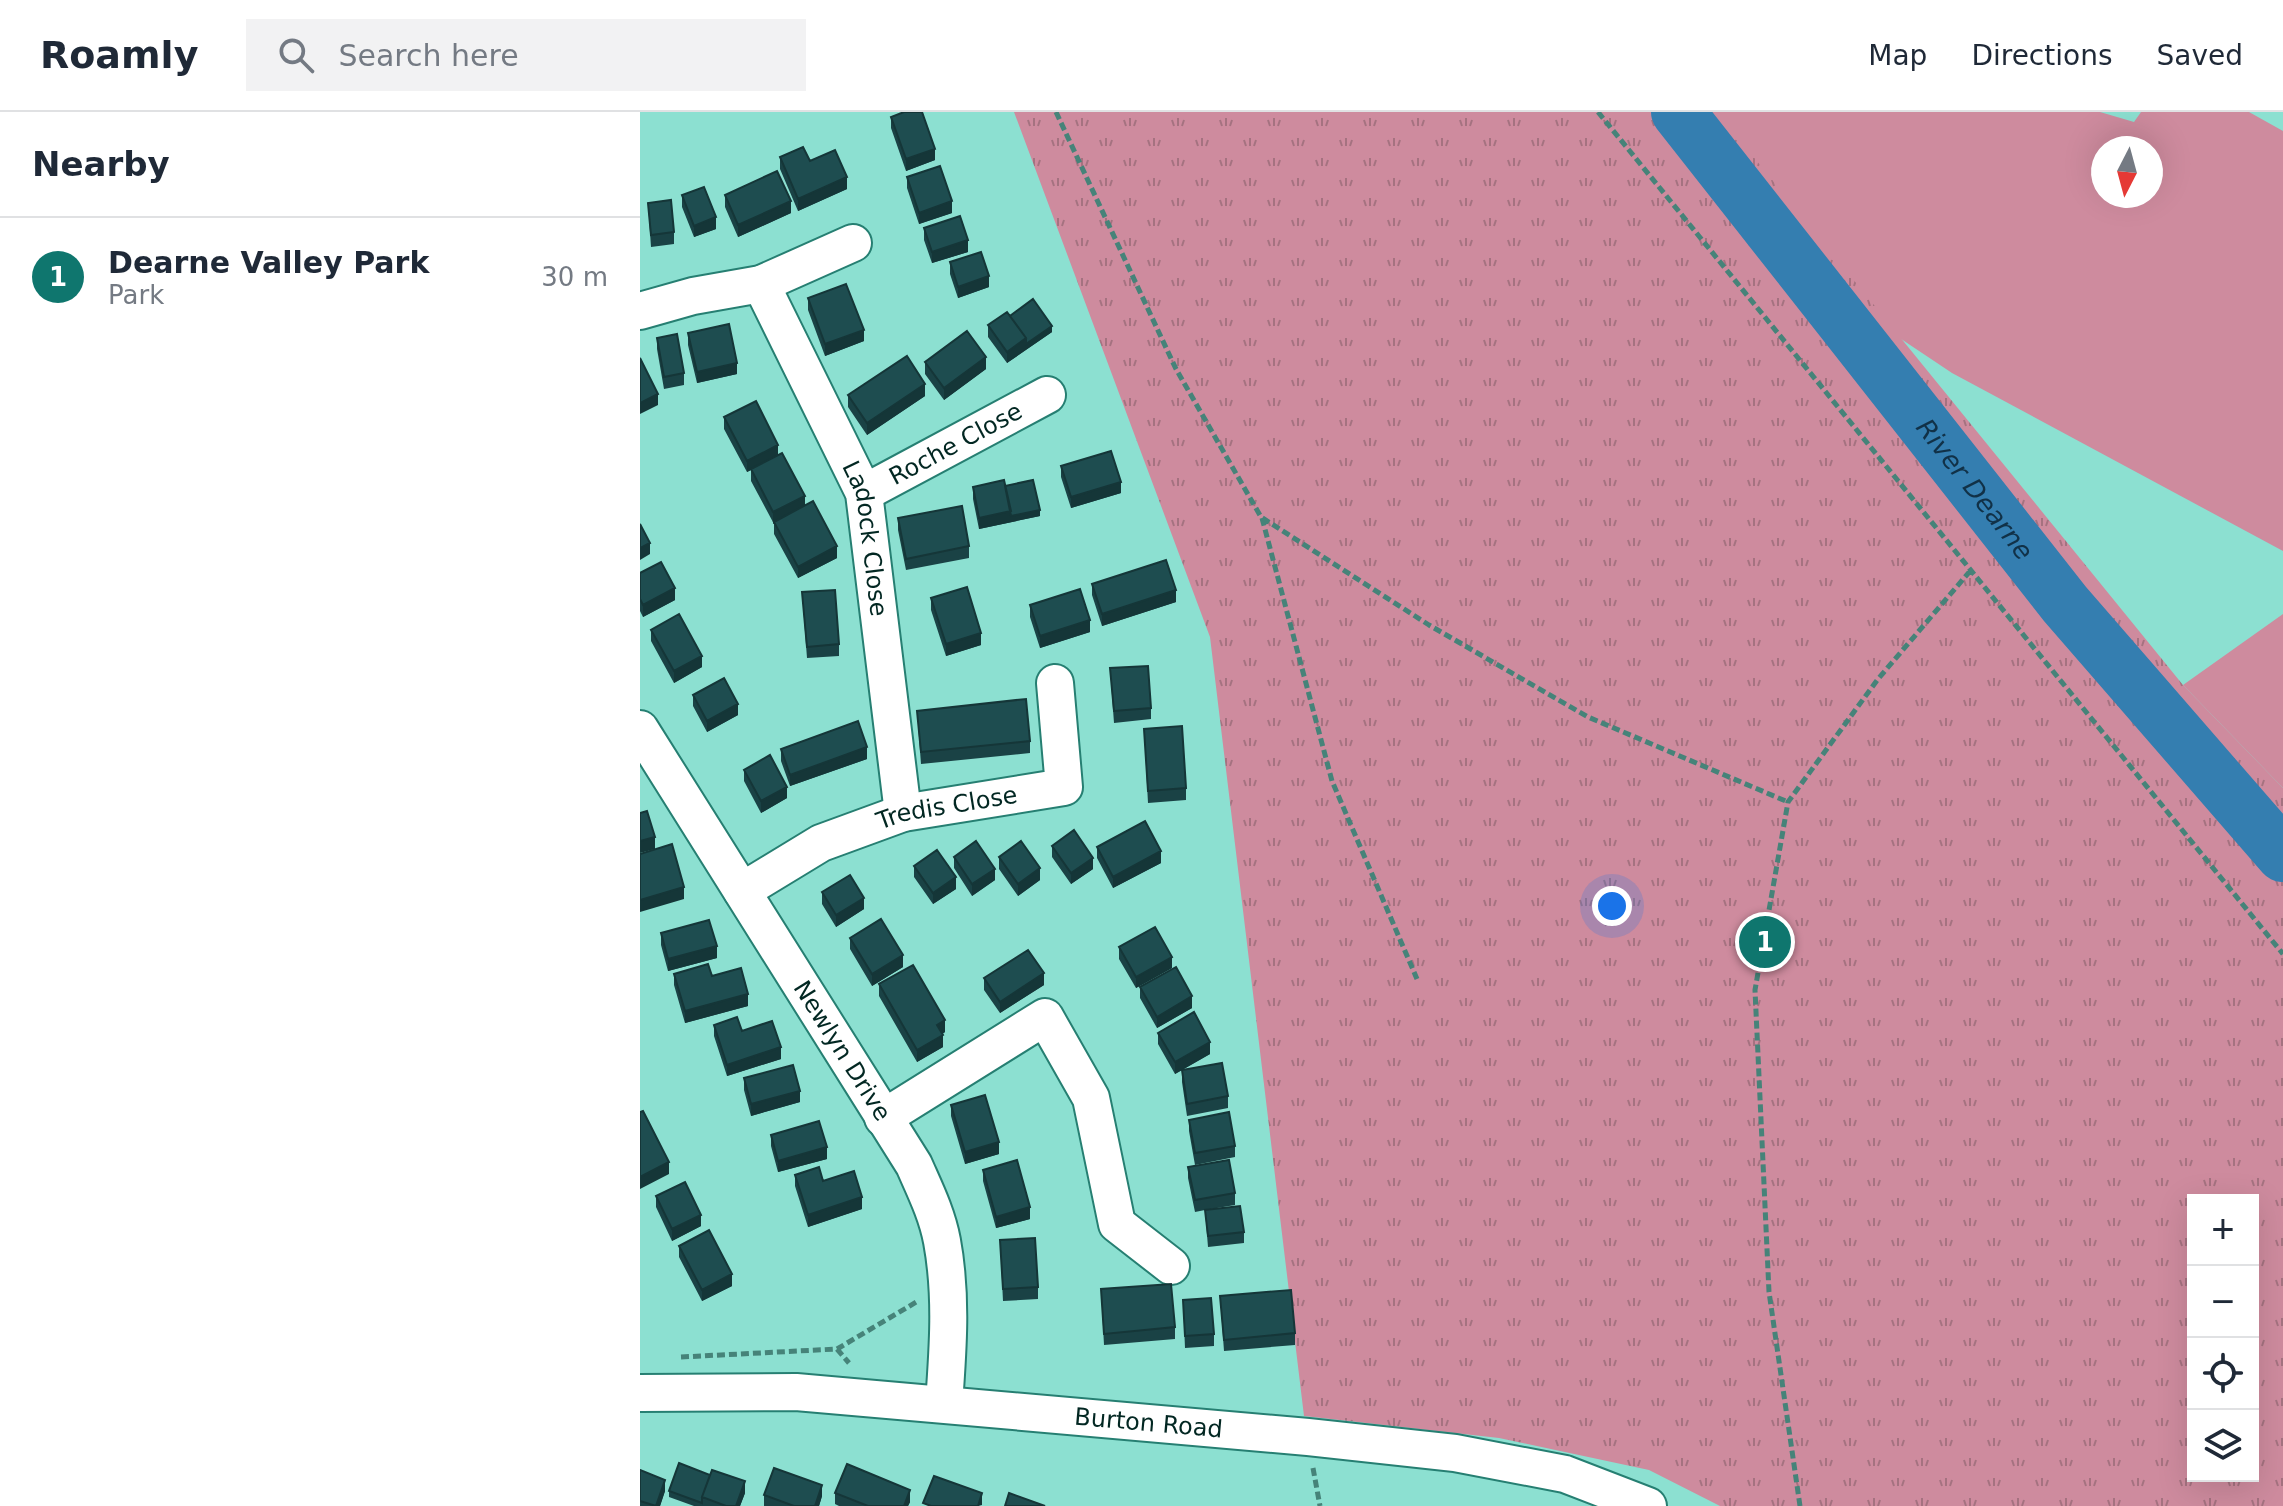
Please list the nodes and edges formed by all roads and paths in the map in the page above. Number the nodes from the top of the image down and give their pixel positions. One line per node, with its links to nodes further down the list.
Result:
1 (1056, 112): 8 (path)
2 (1598, 112): 9 (path)
3 (853, 243): 4 (street)
4 (761, 284): 5 (street); 7 (street, Ladock Close)
5 (640, 311)
6 (1047, 395): 7 (street, Roche Close)
7 (864, 493): 13 (street, Ladock Close)
8 (1261, 517): 12 (path); 16 (path)
9 (1971, 570): 12 (path); 15 (path)
10 (1055, 683): 13 (street, Tredis Close)
11 (642, 737): 14 (street, Newlyn Drive)
12 (1788, 802): 24 (path)
13 (903, 813): 14 (street, Tredis Close)
14 (742, 891): 17 (street, Newlyn Drive)
15 (2283, 954)
16 (1417, 979)
17 (883, 1118): 18 (street); 19 (street, Newlyn Drive)
18 (1171, 1266)
19 (947, 1284): 20 (path); 22 (street, Newlyn Drive)
20 (670, 1357)
21 (640, 1393): 22 (street, Burton Road)
22 (944, 1404): 23 (street, Burton Road)
23 (1648, 1506)
24 (1800, 1506)

